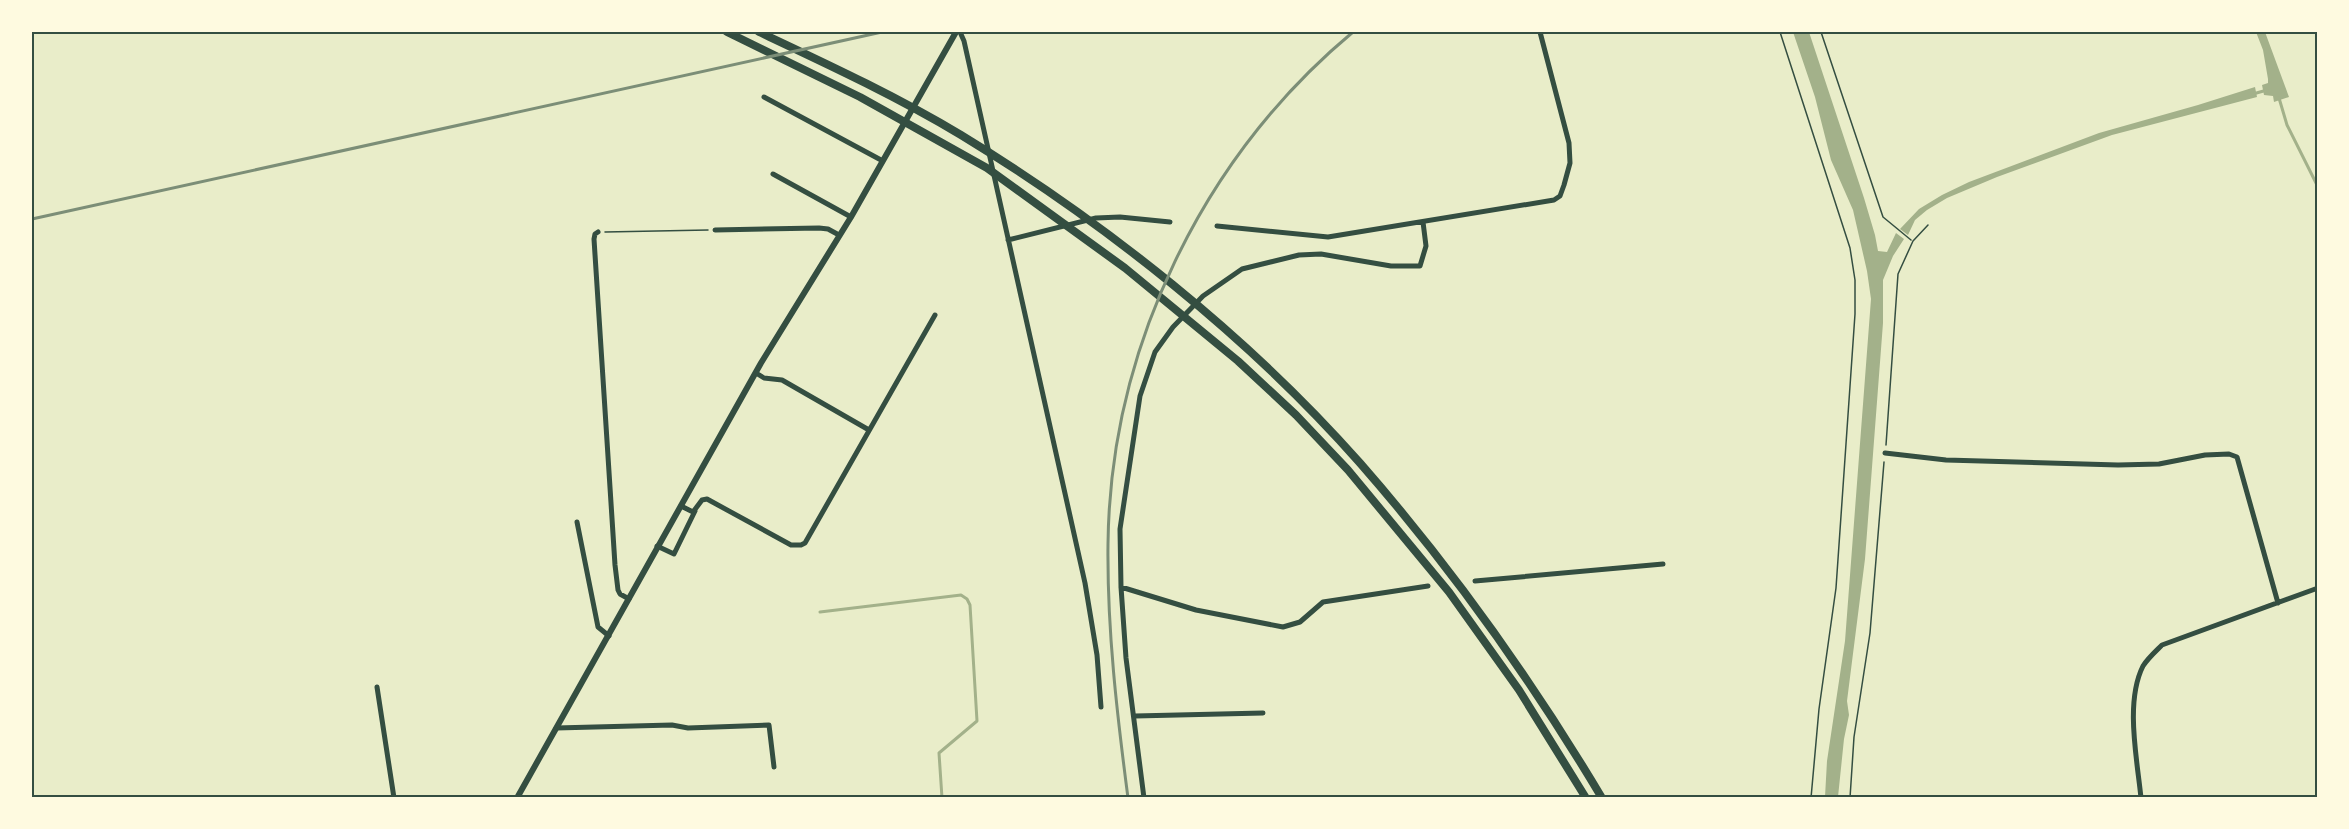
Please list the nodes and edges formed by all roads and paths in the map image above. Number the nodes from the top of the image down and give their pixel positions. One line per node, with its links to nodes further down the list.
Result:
1 (727, 32): 45 (highway)
2 (759, 32): 46 (highway)
3 (958, 32): 8 (street); 18 (street)
4 (1540, 32): 12 (street)
5 (1780, 32): 47 (path)
6 (1821, 32): 19 (path)
7 (764, 97): 8 (street)
8 (881, 160): 10 (street)
9 (772, 174): 10 (street)
10 (851, 217): 17 (street)
11 (1170, 222): 18 (street)
12 (1423, 222): 14 (street); 31 (street)
13 (1928, 225): 23 (path)
14 (1217, 226)
15 (715, 230): 16 (path); 17 (street)
16 (598, 232): 33 (street)
17 (839, 235): 21 (street)
18 (1008, 240): 37 (street)
19 (1911, 240)
20 (935, 315): 22 (street)
21 (756, 373): 22 (street); 24 (street)
22 (869, 430): 25 (street)
23 (1886, 453): 34 (street); 48 (path)
24 (681, 506): 25 (street); 27 (street)
25 (695, 511): 27 (street)
26 (577, 522): 35 (street)
27 (657, 546): 33 (street)
28 (1663, 564): 29 (street)
29 (1475, 581)
30 (1428, 586): 31 (street)
31 (1121, 587): 39 (street)
32 (2318, 588): 34 (street)
33 (629, 599): 35 (street)
34 (2278, 603): 49 (street)
35 (609, 636): 40 (street)
36 (377, 687): 42 (street)
37 (1101, 707)
38 (1263, 713): 39 (street)
39 (1135, 716): 44 (street)
40 (556, 728): 41 (street); 43 (street)
41 (774, 767)
42 (394, 798)
43 (517, 798)
44 (1144, 798)
45 (1586, 798)
46 (1602, 798)
47 (1811, 798)
48 (1850, 798)
49 (2141, 798)

